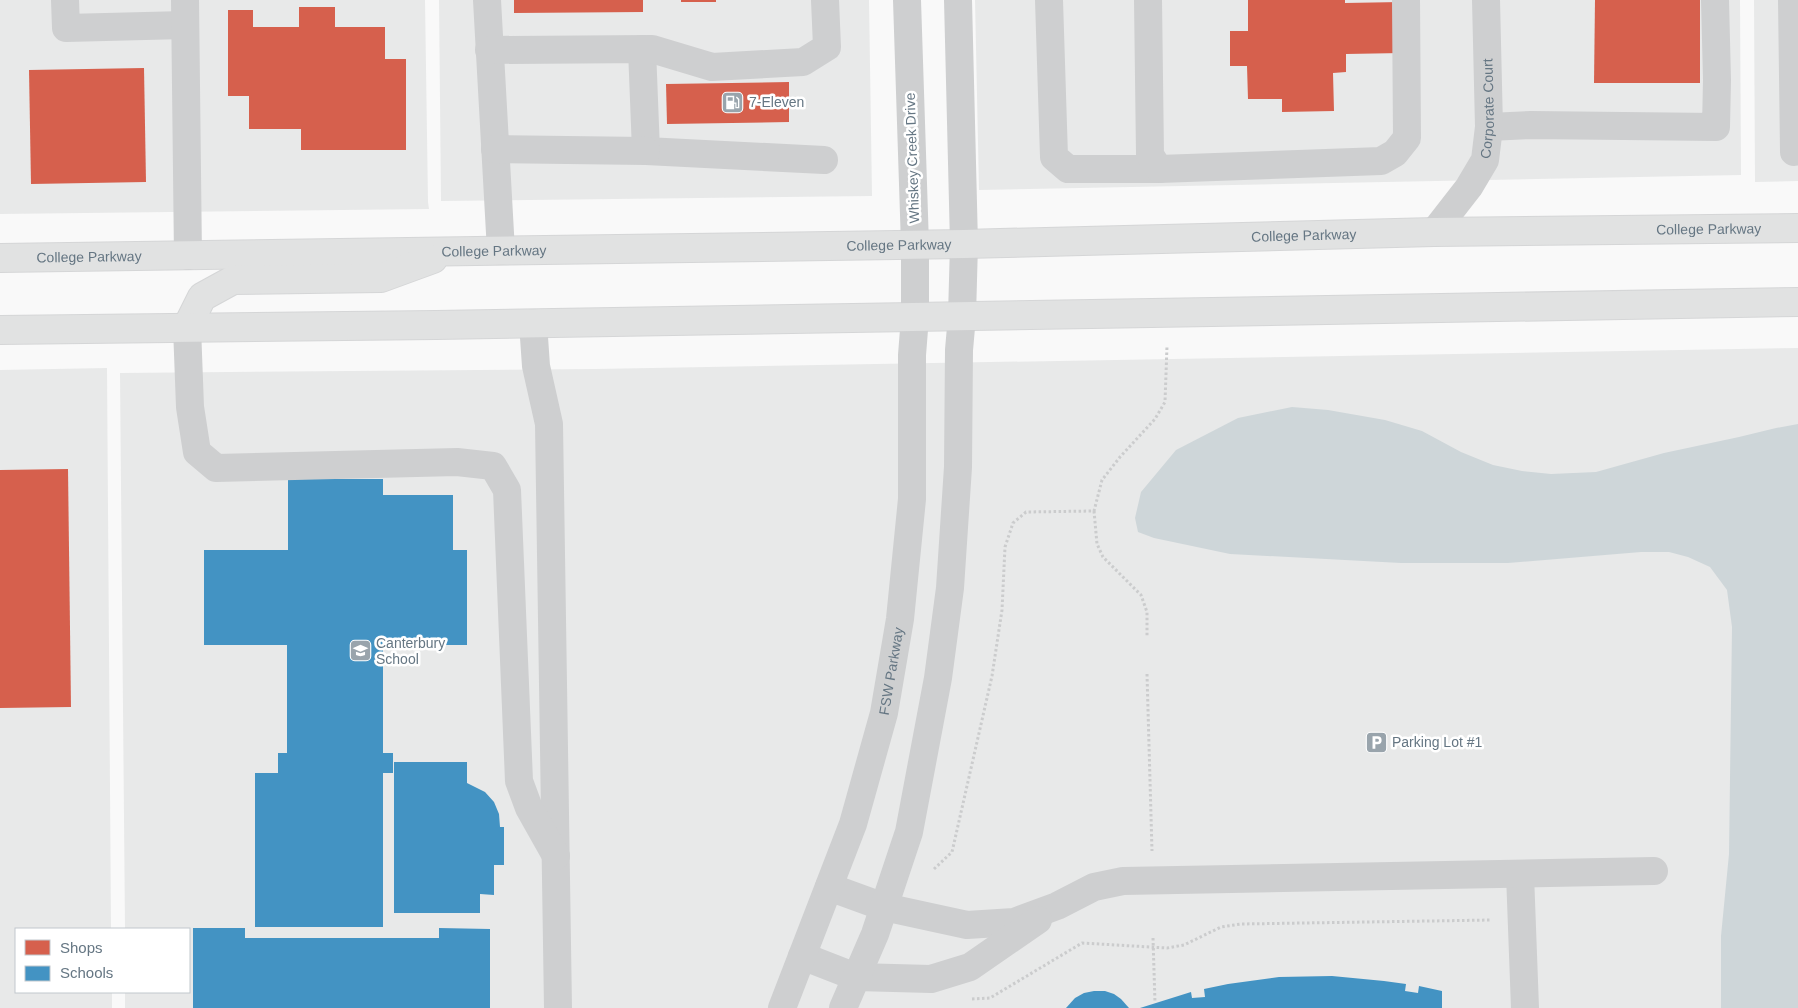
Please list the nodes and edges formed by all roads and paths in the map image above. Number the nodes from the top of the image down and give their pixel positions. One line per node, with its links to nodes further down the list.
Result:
1 (65, 0): 12 (street)
2 (486, 0): 14 (street)
3 (825, 0): 13 (street)
4 (907, 0): 24 (street, Whiskey Creek Drive)
5 (958, 0): 23 (street)
6 (1049, 0): 20 (street)
7 (1148, 0): 20 (street)
8 (1406, 0): 20 (street)
9 (1486, 0): 15 (street, Corporate Court)
10 (1714, 0): 15 (street)
11 (1792, 0): 18 (street)
12 (185, 13): 27 (street)
13 (642, 49): 14 (street); 17 (street)
14 (490, 50): 16 (street)
15 (1489, 127): 22 (street, Corporate Court)
16 (495, 149): 17 (street); 25 (street)
17 (646, 150): 19 (street)
18 (1798, 152)
19 (824, 160)
20 (1159, 169)
21 (1798, 228): 22 (main road, College Parkway)
22 (1434, 232): 23 (main road, College Parkway)
23 (964, 244): 24 (main road, College Parkway); 30 (street)
24 (915, 245): 25 (main road, College Parkway); 31 (street, Whiskey Creek Drive)
25 (501, 251): 26 (main road, College Parkway)
26 (454, 252): 27 (main road, College Parkway); 33 (main road)
27 (188, 256): 28 (main road, College Parkway)
28 (0, 258)
29 (1798, 302): 30 (main road)
30 (962, 316): 31 (main road); 46 (street)
31 (915, 317): 32 (main road); 44 (street, FSW Parkway)
32 (532, 323): 33 (main road); 40 (street)
33 (187, 327): 34 (main road); 40 (street)
34 (0, 330)
35 (1167, 346): 36 (path)
36 (1094, 511): 37 (path); 41 (path)
37 (1148, 636)
38 (1148, 674): 39 (path)
39 (1152, 853)
40 (556, 856): 54 (street)
41 (934, 869)
42 (1654, 872): 43 (street)
43 (1520, 874): 45 (street); 57 (street)
44 (828, 887): 46 (street); 50 (street, FSW Parkway)
45 (1057, 906): 46 (street); 51 (street)
46 (884, 907): 51 (street)
47 (1494, 920): 49 (path)
48 (1153, 938): 49 (path)
49 (1153, 948): 52 (path); 53 (path)
50 (802, 956): 51 (street); 55 (street, FSW Parkway)
51 (856, 977): 56 (street)
52 (963, 999)
53 (1155, 1004)
54 (558, 1008)
55 (782, 1008)
56 (843, 1008)
57 (1525, 1008)

